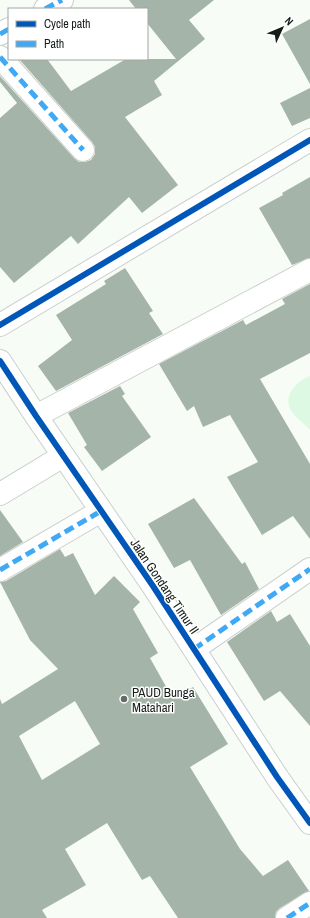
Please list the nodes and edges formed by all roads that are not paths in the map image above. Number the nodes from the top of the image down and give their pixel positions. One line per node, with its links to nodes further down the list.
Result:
1 (62, 0): 2 (street)
2 (47, 8)
3 (0, 57): 5 (street)
4 (310, 140): 7 (street)
5 (83, 150)
6 (310, 270): 9 (street)
7 (0, 325)
8 (0, 361): 9 (street, Jalan Gondang Timur II)
9 (36, 416): 10 (street, Jalan Gondang Timur II)
10 (63, 456): 11 (street); 12 (street, Jalan Gondang Timur II)
11 (0, 494)
12 (101, 511): 14 (street); 15 (street, Jalan Gondang Timur II)
13 (310, 569): 15 (street)
14 (0, 570)
15 (194, 649): 16 (street, Jalan Gondang Timur II)
16 (310, 823)
17 (310, 903): 18 (street)
18 (287, 918)

